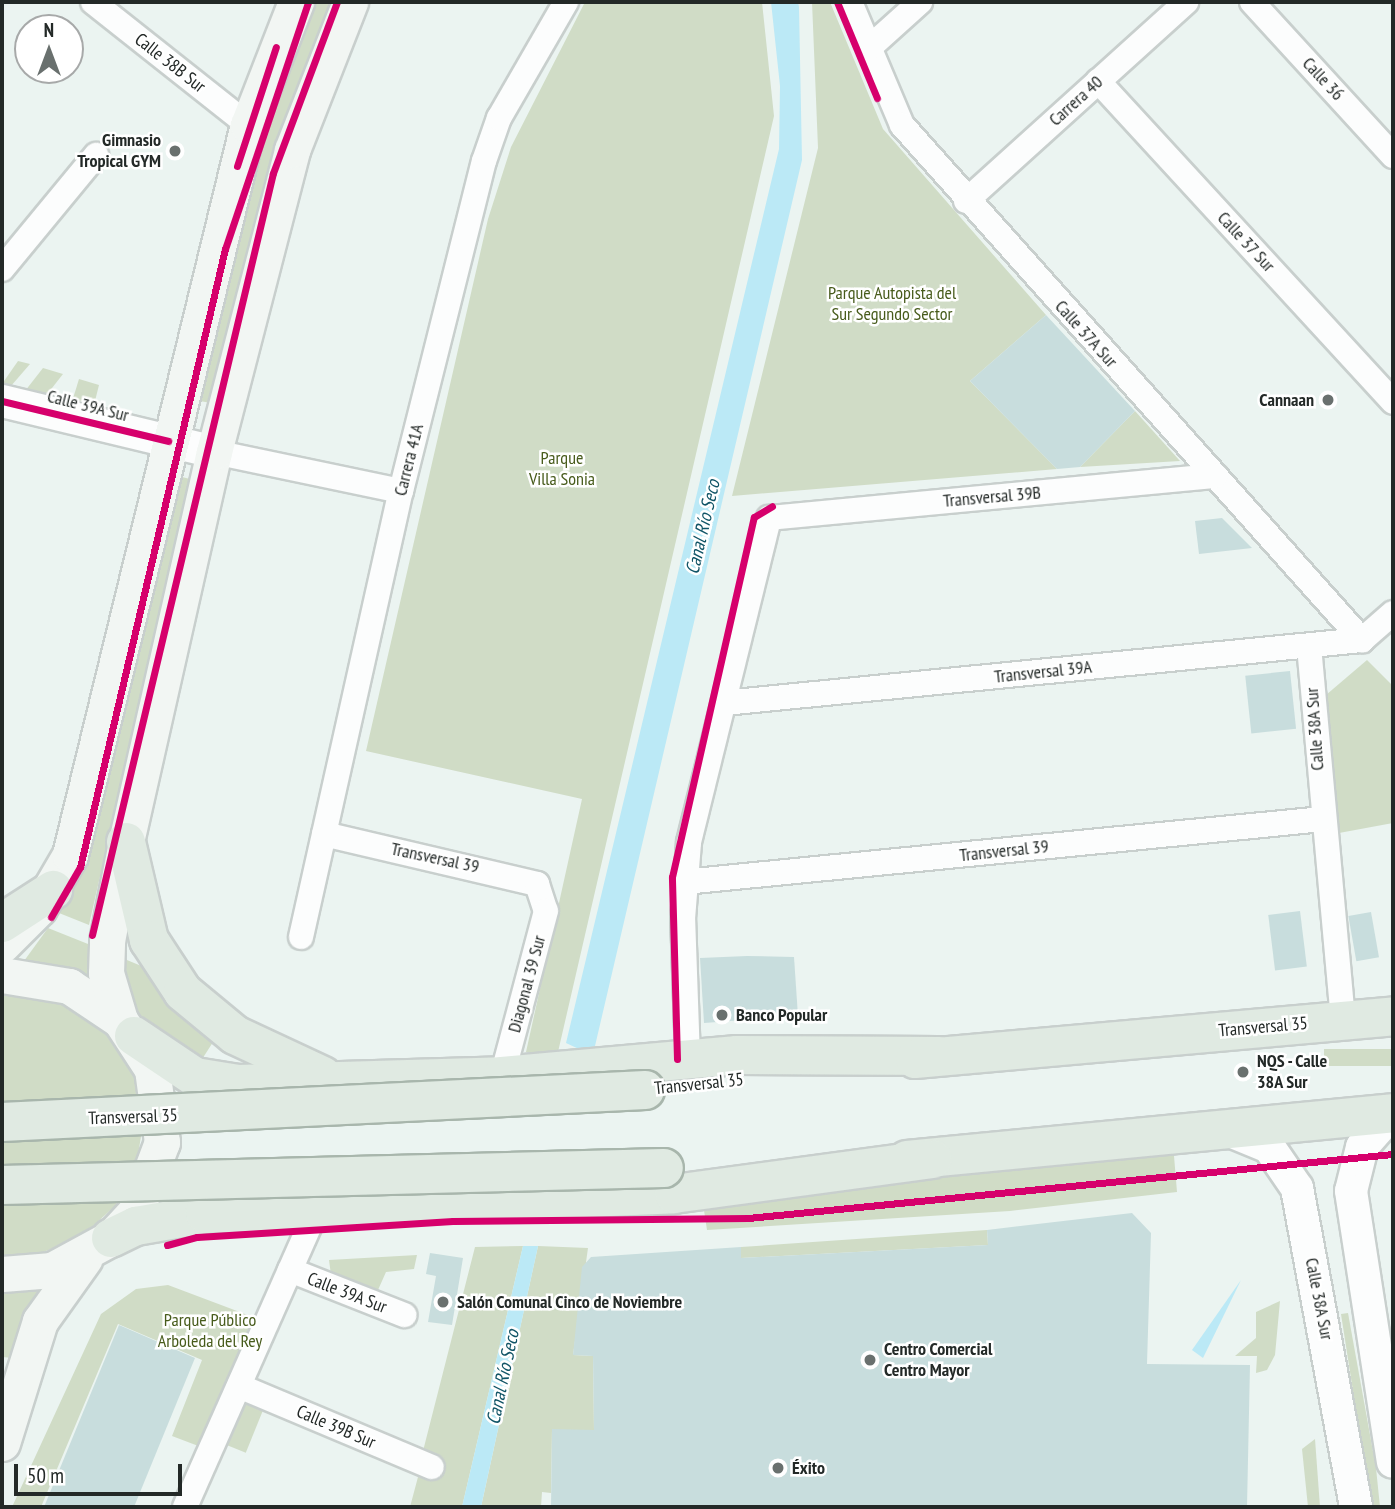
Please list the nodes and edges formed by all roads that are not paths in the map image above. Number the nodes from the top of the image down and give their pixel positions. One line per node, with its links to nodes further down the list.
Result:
1 (93, 2): 11 (street, Calle 38B Sur)
2 (296, 2): 11 (main road)
3 (350, 2): 19 (main road)
4 (566, 2): 21 (street, Carrera 41A)
5 (850, 2): 9 (street, Calle 37A Sur)
6 (920, 2): 9 (street)
7 (1186, 2): 10 (street, Carrera 40)
8 (1252, 2): 13 (street, Calle 36)
9 (869, 48): 14 (street, Calle 37A Sur)
10 (1098, 81): 14 (street, Carrera 40); 17 (street, Calle 37 Sur)
11 (248, 125): 18 (main road)
12 (96, 155): 15 (street)
13 (1393, 156)
14 (966, 201): 20 (street, Calle 37A Sur)
15 (2, 268)
16 (2, 401): 18 (street, Calle 39A Sur)
17 (1393, 402)
18 (168, 441): 19 (street, Calle 39A Sur); 30 (main road)
19 (214, 452): 21 (street, Calle 39A Sur); 28 (main road)
20 (1215, 476): 23 (street, Calle 37A Sur); 25 (street, Transversal 39B)
21 (401, 491): 27 (street, Carrera 41A)
22 (1393, 613): 23 (street)
23 (1362, 640): 24 (street, Transversal 39A)
24 (1309, 646): 25 (street, Transversal 39A); 26 (street, Calle 38A Sur)
25 (724, 703): 29 (street)
26 (1323, 819): 29 (street, Transversal 39); 37 (street, Calle 38A Sur)
27 (324, 834): 31 (street, Transversal 39); 33 (street, Carrera 41A)
28 (126, 842): 38 (main road); 42 (highway)
29 (684, 882): 40 (street)
30 (53, 890): 32 (highway); 34 (main road)
31 (542, 891): 41 (street, Diagonal 39 Sur)
32 (2, 923)
33 (301, 937)
34 (2, 945)
35 (2, 975): 38 (main road)
36 (1393, 1016): 37 (highway, Transversal 35)
37 (1342, 1020): 39 (highway, Transversal 35)
38 (127, 1028): 42 (highway); 49 (main road)
39 (939, 1056): 40 (highway); 44 (highway, Transversal 35, bridge)
40 (688, 1059): 41 (highway)
41 (502, 1076): 42 (highway)
42 (345, 1083)
43 (1393, 1113): 45 (highway); 55 (street)
44 (2, 1122)
45 (1224, 1128): 46 (highway); 58 (street, Calle 38A Sur)
46 (933, 1159): 47 (highway, bridge); 48 (highway)
47 (2, 1185)
48 (318, 1207): 49 (highway); 50 (street)
49 (99, 1247): 51 (main road); 54 (main road)
50 (290, 1270): 52 (street, Calle 39A Sur); 53 (street)
51 (2, 1274)
52 (404, 1315)
53 (239, 1386): 56 (street, Calle 39B Sur); 57 (street)
54 (2, 1443)
55 (1393, 1462)
56 (432, 1467)
57 (193, 1505)
58 (1356, 1507)

